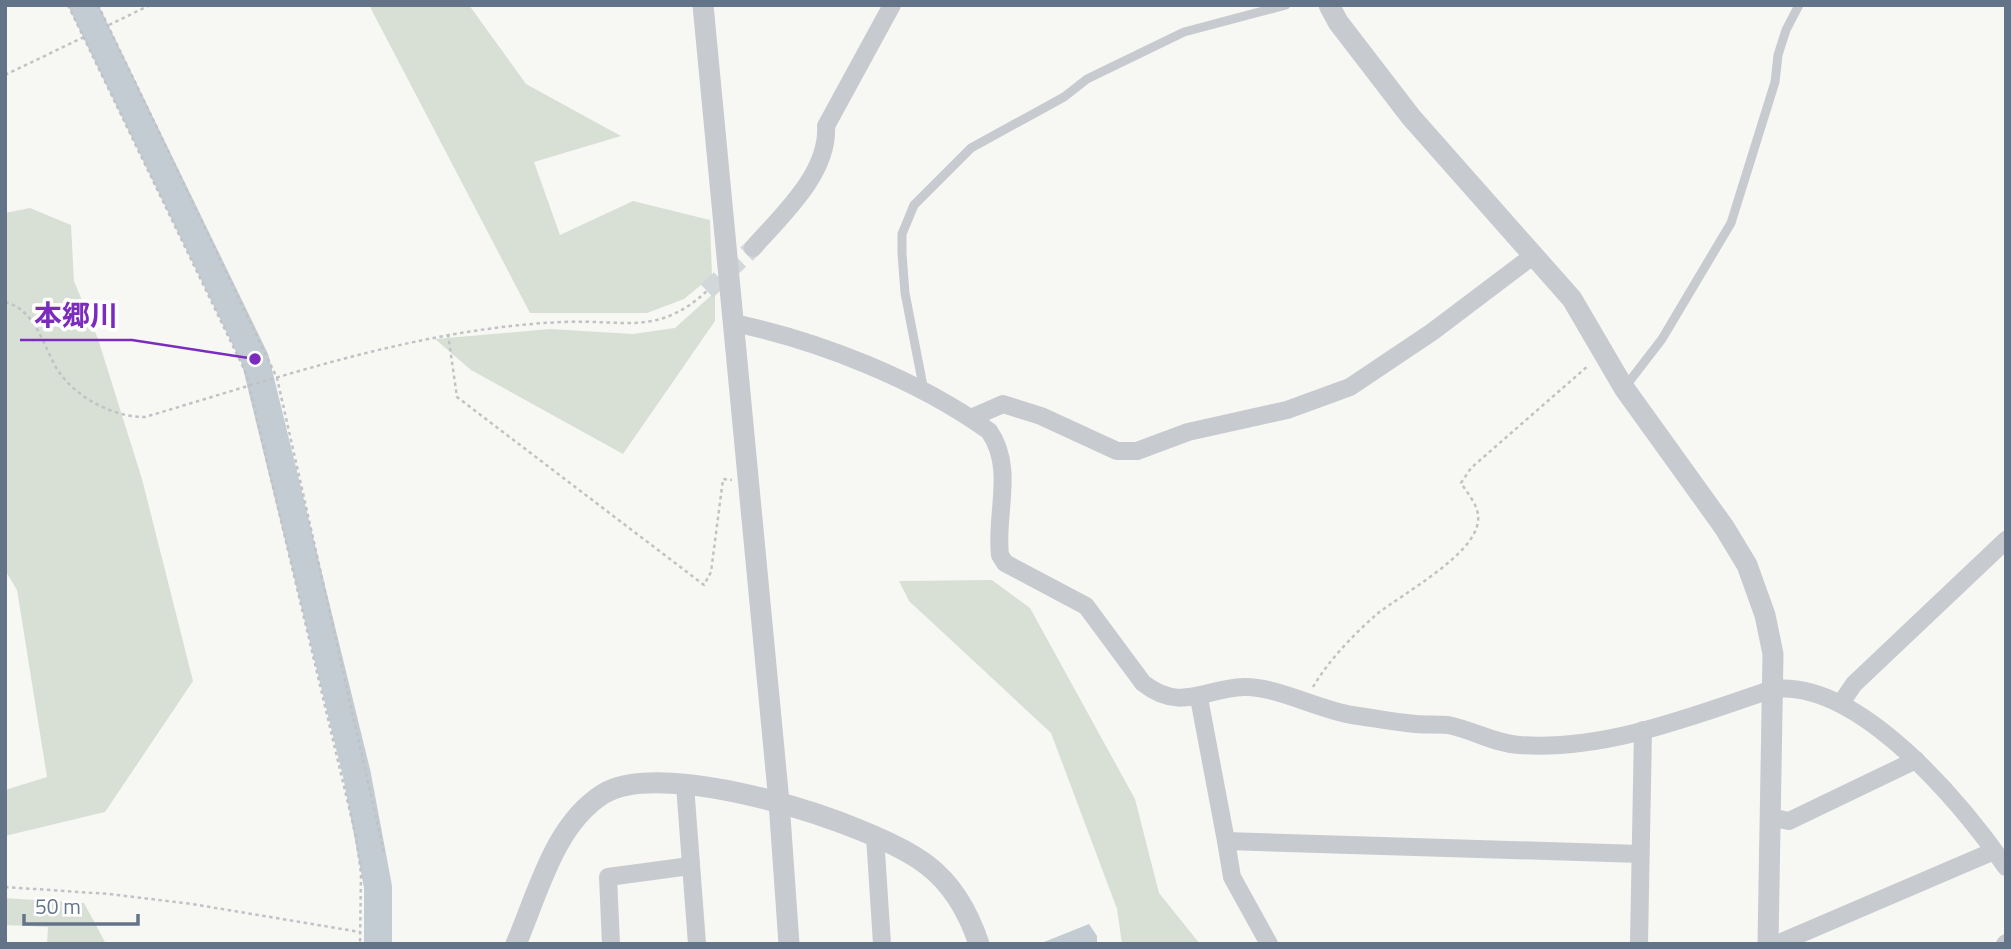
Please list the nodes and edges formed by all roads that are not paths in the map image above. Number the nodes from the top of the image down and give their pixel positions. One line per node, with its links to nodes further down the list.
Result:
1 (703, 5): 8 (street)
2 (892, 5): 6 (street)
3 (1286, 5): 10 (lane)
4 (1329, 5): 7 (street)
5 (1799, 5): 9 (lane)
6 (753, 248)
7 (1534, 256): 9 (street); 11 (street)
8 (734, 323): 10 (street); 19 (street)
9 (1624, 388): 13 (street)
10 (924, 391): 11 (street)
11 (971, 418): 14 (street)
12 (2006, 540): 15 (street)
13 (1773, 689): 15 (street); 16 (street); 20 (street)
14 (1199, 698): 16 (street); 22 (street)
15 (1841, 703): 17 (street)
16 (1643, 730): 24 (street)
17 (1916, 761): 20 (street); 23 (street)
18 (685, 785): 19 (street); 25 (street); 27 (street)
19 (779, 802): 21 (street); 30 (street)
20 (1770, 817): 35 (street)
21 (875, 836): 31 (street); 32 (street)
22 (1226, 841): 24 (street); 33 (street)
23 (1994, 850): 26 (street); 36 (street)
24 (1640, 854): 34 (street)
25 (690, 866): 28 (street); 29 (street)
26 (2006, 867)
27 (516, 944)
28 (611, 944)
29 (697, 944)
30 (789, 944)
31 (882, 944)
32 (979, 944)
33 (1269, 944)
34 (1639, 944)
35 (1768, 944)
36 (1777, 944)

